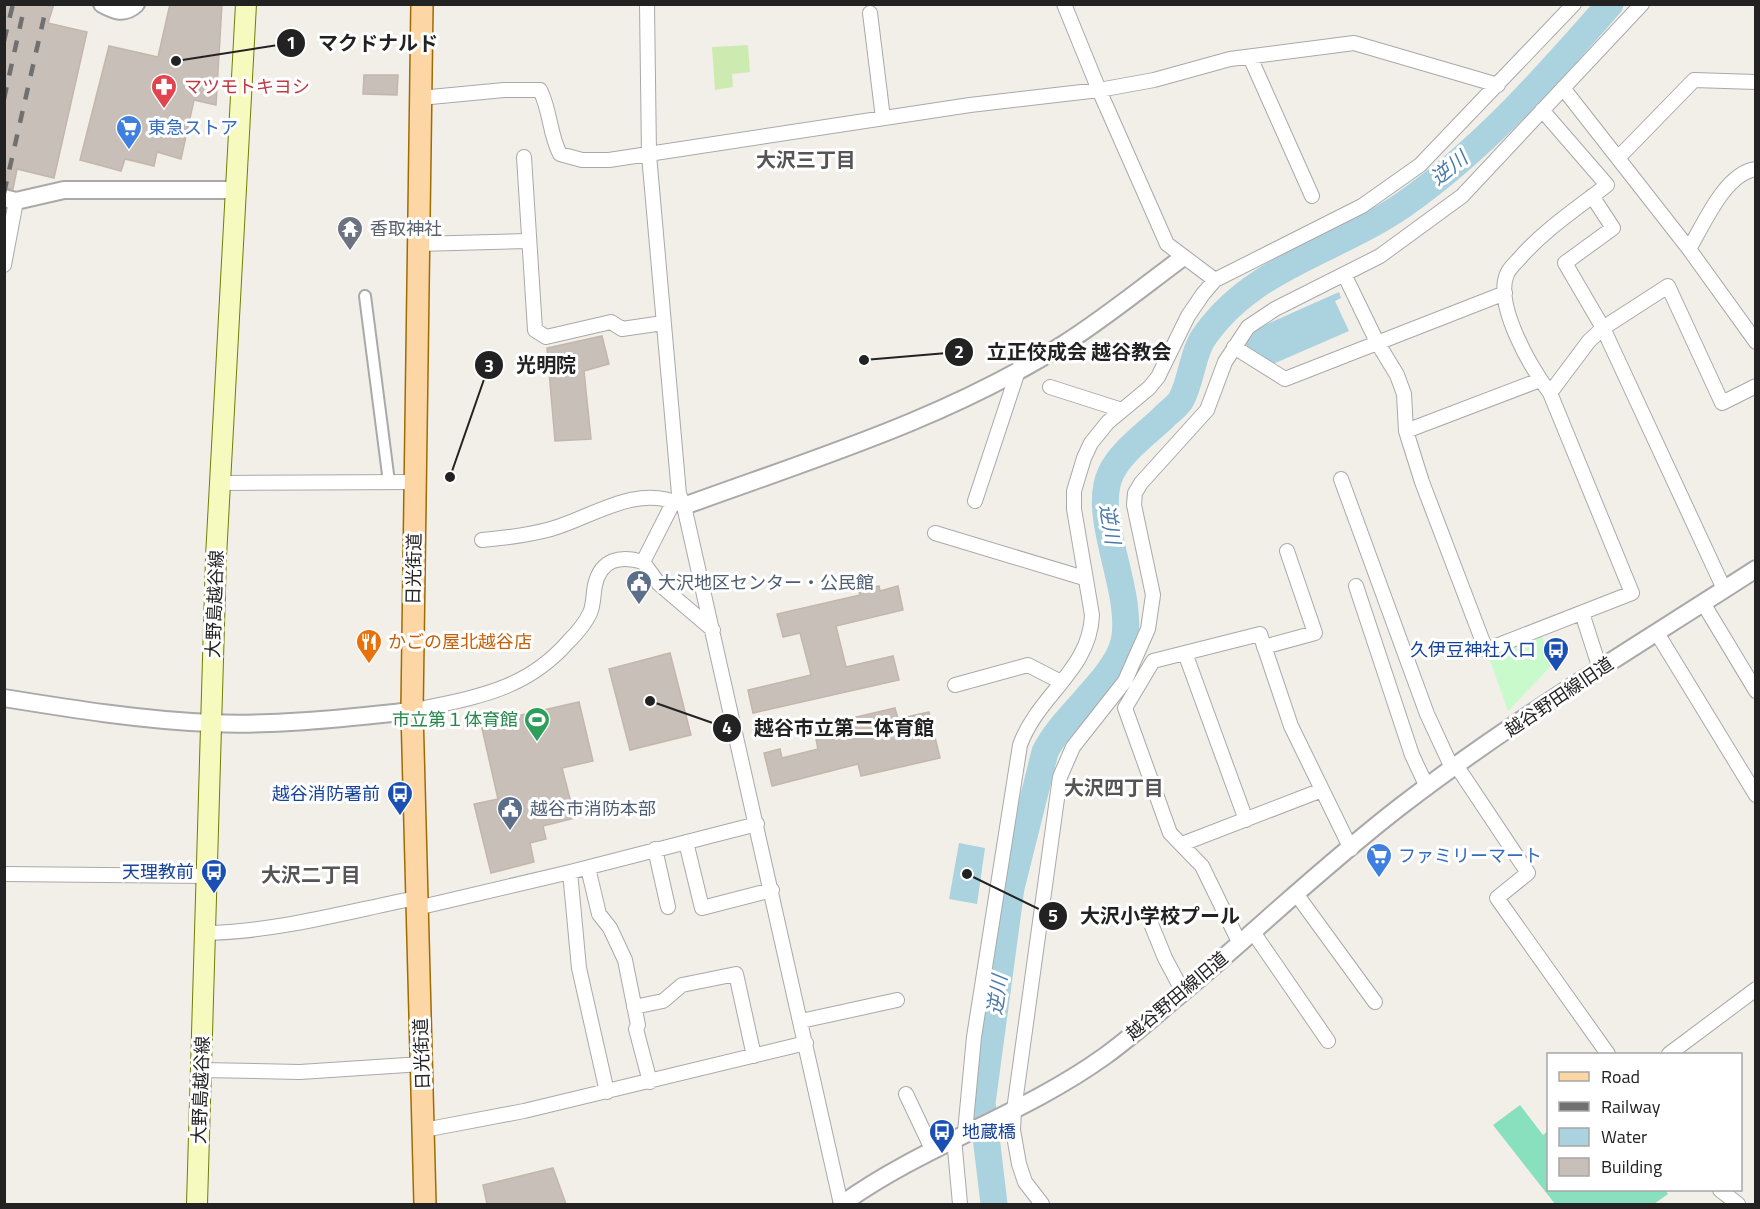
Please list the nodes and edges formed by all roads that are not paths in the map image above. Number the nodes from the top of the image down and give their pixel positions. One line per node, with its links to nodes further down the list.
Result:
1 (102, 4): 2 (street)
2 (135, 4)
3 (246, 4): 22 (main road, 大野島越谷線)
4 (422, 4): 15 (main road, 日光街道)
5 (647, 4): 18 (street)
6 (1064, 4): 14 (street)
7 (1574, 4): 12 (street)
8 (1642, 4): 13 (street)
9 (870, 13): 17 (street)
10 (1250, 57): 12 (street); 14 (street); 23 (street)
11 (1755, 82): 20 (street)
12 (1498, 85): 32 (street)
13 (1563, 88): 16 (street); 20 (street)
14 (1099, 90): 17 (street); 29 (street)
15 (420, 98): 18 (street); 27 (main road, 日光街道)
16 (1542, 110): 24 (street); 31 (street)
17 (883, 118): 18 (street)
18 (649, 155): 35 (street)
19 (524, 157): 26 (street)
20 (1619, 157): 28 (street)
21 (1755, 170): 28 (street)
22 (237, 190): 25 (street); 50 (main road, 大野島越谷線)
23 (1312, 196)
24 (1592, 196): 33 (street); 36 (street)
25 (10, 200): 30 (street)
26 (527, 241): 27 (street); 35 (street)
27 (418, 244): 49 (main road, 日光街道)
28 (1689, 249): 38 (street)
29 (1182, 258): 32 (street); 40 (street)
30 (4, 265)
31 (1344, 274): 37 (street); 39 (street)
32 (1215, 280): 45 (street)
33 (1505, 294): 37 (street); 41 (street)
34 (365, 296): 48 (street)
35 (663, 323): 52 (street)
36 (1603, 328): 42 (street); 44 (street); 60 (street)
37 (1377, 342): 39 (street); 46 (street)
38 (1755, 342)
39 (1234, 347): 112 (street)
40 (1019, 368): 51 (street); 52 (street)
41 (1540, 380): 44 (street); 46 (street)
42 (1755, 386)
43 (1050, 387): 45 (street)
44 (1550, 393): 62 (street)
45 (1122, 411): 58 (street)
46 (1406, 431): 62 (street)
47 (1341, 479): 74 (street)
48 (388, 482): 49 (street); 50 (street)
49 (415, 482): 72 (main road, 日光街道)
50 (221, 483): 73 (main road, 大野島越谷線)
51 (975, 501)
52 (679, 503): 54 (street); 56 (street); 63 (street)
53 (935, 532): 58 (street)
54 (482, 540)
55 (1287, 551): 65 (street)
56 (644, 562): 63 (street); 72 (street)
57 (1755, 569): 60 (street, 越谷野田線旧道)
58 (1084, 578): 68 (street)
59 (1356, 586): 75 (street)
60 (1724, 589): 61 (street, 越谷野田線旧道)
61 (1703, 603): 64 (street, 越谷野田線旧道); 70 (street)
62 (1582, 613): 67 (street)
63 (713, 630): 79 (street)
64 (1657, 633): 67 (street, 越谷野田線旧道); 77 (street)
65 (1264, 647): 66 (street); 76 (street)
66 (1185, 653): 78 (street); 81 (street)
67 (1600, 669): 74 (street, 越谷野田線旧道)
68 (1061, 682): 69 (street); 114 (street)
69 (955, 685)
70 (1755, 691)
71 (4, 698): 73 (street)
72 (412, 711): 73 (street); 90 (main road, 日光街道)
73 (210, 723): 87 (main road, 大野島越谷線)
74 (1454, 767): 75 (street, 越谷野田線旧道); 104 (street)
75 (1427, 787): 83 (street, 越谷野田線旧道)
76 (1322, 790): 78 (street); 83 (street)
77 (1755, 795)
78 (1246, 820): 81 (street)
79 (757, 824): 80 (street); 88 (street)
80 (686, 842): 82 (street); 88 (street)
81 (1182, 844): 95 (street)
82 (655, 849): 84 (street); 91 (street)
83 (1351, 849): 89 (street, 越谷野田線旧道)
84 (588, 867): 85 (street); 100 (street)
85 (570, 872): 90 (street); 110 (street)
86 (4, 874): 87 (street)
87 (206, 876): 94 (main road, 大野島越谷線)
88 (772, 890): 101 (street)
89 (1297, 895): 93 (street, 越谷野田線旧道); 99 (street)
90 (417, 903): 94 (street); 107 (main road, 日光街道)
91 (668, 907)
92 (1147, 914): 97 (street)
93 (1253, 932): 95 (street, 越谷野田線旧道); 102 (street)
94 (205, 933): 108 (main road, 大野島越谷線)
95 (1240, 944): 97 (street, 越谷野田線旧道)
96 (1755, 989): 105 (street)
97 (1183, 992): 112 (street, 越谷野田線旧道)
98 (897, 1000): 101 (street)
99 (1375, 1002)
100 (634, 1007): 106 (street); 109 (street)
101 (801, 1021): 103 (street)
102 (1328, 1041)
103 (806, 1043): 106 (street); 119 (street)
104 (1607, 1053)
105 (1671, 1053)
106 (754, 1056): 109 (street)
107 (422, 1064): 108 (street); 113 (main road, 日光街道)
108 (201, 1070): 117 (main road, 大野島越谷線)
109 (650, 1082): 110 (street)
110 (606, 1092): 113 (street)
111 (906, 1094): 115 (street)
112 (1010, 1112): 114 (street, 越谷野田線旧道); 121 (street)
113 (424, 1130): 118 (main road, 日光街道)
114 (963, 1133): 115 (street, 越谷野田線旧道); 120 (street)
115 (932, 1149): 119 (street, 越谷野田線旧道)
116 (1721, 1191): 122 (street)
117 (197, 1204)
118 (425, 1204)
119 (841, 1204)
120 (960, 1204)
121 (1042, 1204)
122 (1738, 1204)

